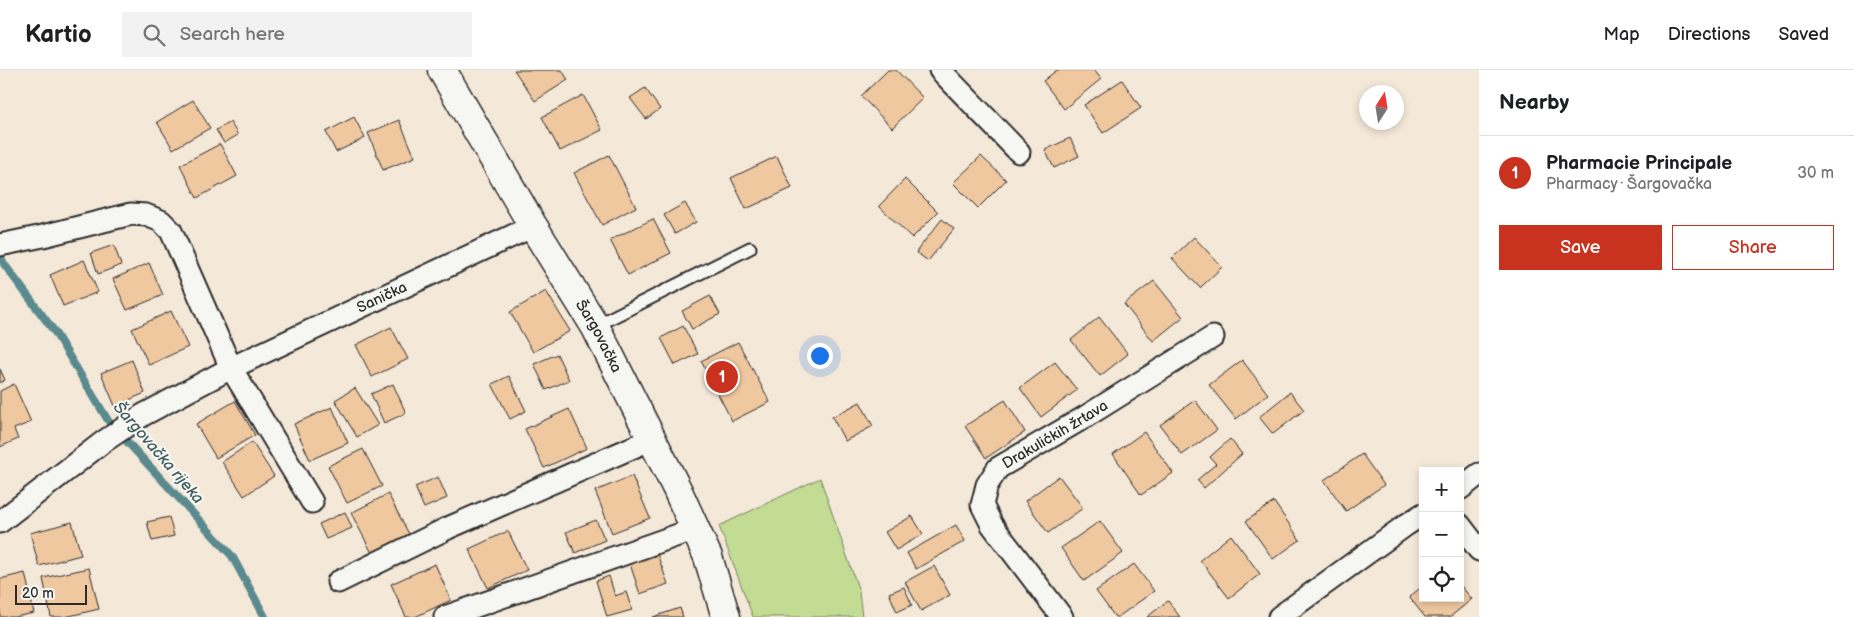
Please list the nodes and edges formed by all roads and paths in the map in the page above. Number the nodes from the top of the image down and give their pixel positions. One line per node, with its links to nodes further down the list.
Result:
1 (442, 70): 4 (street, Šargovačka)
2 (940, 70): 3 (street)
3 (1019, 152)
4 (533, 226): 7 (street, Šargovačka); 9 (street, Sanička)
5 (8, 243): 9 (street)
6 (750, 248): 7 (lane)
7 (595, 326): 10 (street, Šargovačka)
8 (1213, 337): 22 (street, Drakulićkih žrtava)
9 (231, 368): 13 (street); 15 (street, Sanička)
10 (652, 439): 16 (street, Šargovačka); 19 (street)
11 (1479, 474): 12 (street)
12 (1464, 486)
13 (312, 502)
14 (1419, 517): 23 (street)
15 (0, 522)
16 (695, 529): 20 (street); 21 (street, Šargovačka)
17 (1464, 530): 18 (street)
18 (1479, 550)
19 (338, 582)
20 (445, 617)
21 (726, 617)
22 (1062, 617)
23 (1279, 617)

